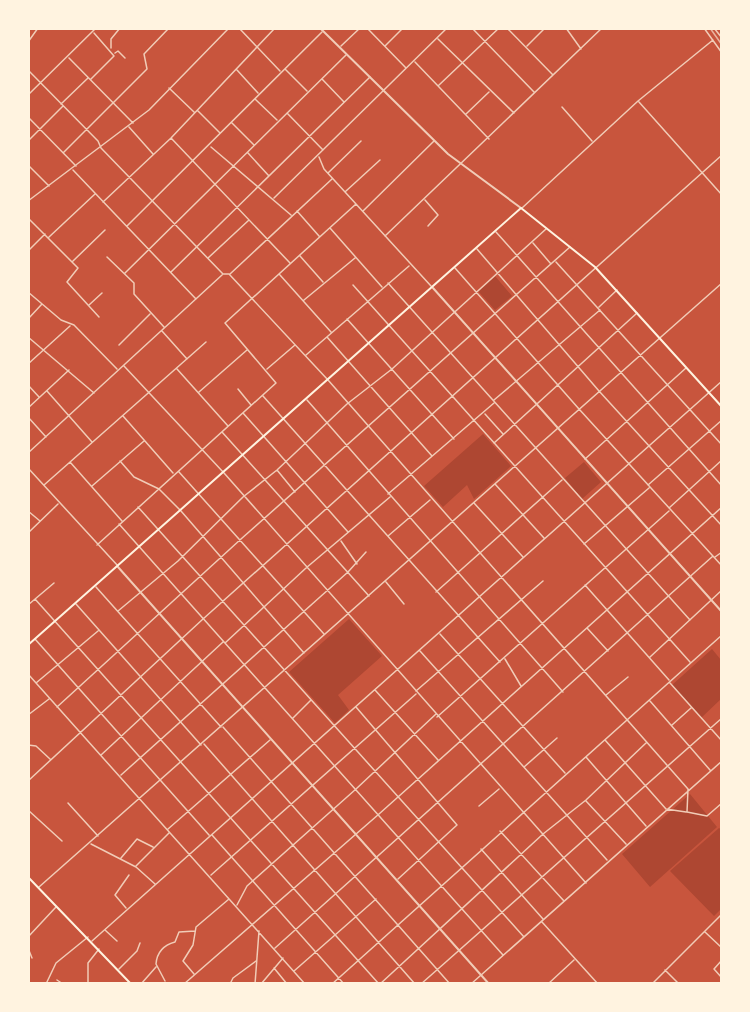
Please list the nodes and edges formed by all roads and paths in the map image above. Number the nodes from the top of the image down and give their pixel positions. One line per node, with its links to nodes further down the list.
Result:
1 (38, 28): 25 (street)
2 (96, 28): 21 (street)
3 (120, 28): 35 (street)
4 (169, 28): 61 (street)
5 (230, 28): 52 (street)
6 (239, 28): 29 (street)
7 (275, 28): 29 (street)
8 (360, 28): 32 (street)
9 (367, 28): 30 (street)
10 (403, 28): 30 (street)
11 (447, 28): 23 (street)
12 (472, 28): 26 (street)
13 (499, 28): 26 (street)
14 (507, 28): 31 (street)
15 (545, 28): 31 (street)
16 (566, 28): 27 (street)
17 (602, 28): 28 (street)
18 (704, 28): 24 (street)
19 (714, 28): 22 (street)
20 (322, 30): 32 (street); 41 (street)
21 (93, 32): 35 (street); 37 (street)
22 (722, 38)
23 (437, 39): 39 (street); 40 (street)
24 (712, 40): 34 (street); 60 (street)
25 (28, 42)
26 (485, 42): 40 (street); 57 (street)
27 (579, 43): 28 (street); 33 (street)
28 (585, 45): 33 (street)
29 (258, 47): 44 (street); 45 (street)
30 (385, 47): 42 (street)
31 (526, 47): 46 (street)
32 (340, 48): 36 (street)
33 (581, 50): 46 (street)
34 (722, 52)
35 (114, 53): 38 (street); 49 (street)
36 (347, 55): 47 (street); 48 (street)
37 (68, 56): 49 (street); 50 (street)
38 (126, 58)
39 (415, 62): 42 (street); 51 (street)
40 (462, 63): 51 (street); 55 (street)
41 (284, 69): 45 (street); 53 (street)
42 (407, 69): 54 (street)
43 (28, 70): 50 (street)
44 (236, 70): 56 (street); 65 (street)
45 (281, 72): 56 (street)
46 (554, 76): 57 (street)
47 (370, 77): 54 (street); 62 (street)
48 (322, 78): 53 (street); 62 (street)
49 (89, 79): 61 (street); 63 (street)
50 (40, 83): 58 (street); 63 (street)
51 (438, 86): 68 (street)
52 (169, 87): 66 (street); 73 (street)
53 (308, 92): 67 (street)
54 (384, 92): 83 (street); 88 (street)
55 (489, 92): 68 (street); 69 (street)
56 (259, 93): 59 (street)
57 (536, 93): 69 (street)
58 (28, 95)
59 (254, 98): 71 (street); 72 (street)
60 (638, 101): 84 (street); 102 (street)
61 (114, 102): 73 (street); 76 (street)
62 (344, 102): 78 (street)
63 (62, 105): 75 (street); 76 (street)
64 (562, 107): 84 (street)
65 (197, 110): 66 (street); 77 (street)
66 (194, 112): 79 (street)
67 (287, 113): 71 (street); 78 (street)
68 (466, 114): 80 (street)
69 (515, 114): 80 (street)
70 (28, 117): 75 (street)
71 (279, 121): 86 (street)
72 (231, 122): 77 (street); 86 (street)
73 (133, 124): 74 (street)
74 (129, 127): 87 (street); 91 (street)
75 (41, 129): 81 (street); 89 (street)
76 (86, 129): 87 (street); 89 (street)
77 (220, 134): 85 (street)
78 (309, 136): 88 (street); 103 (street)
79 (171, 138): 91 (street); 95 (street)
80 (489, 139): 97 (street)
81 (28, 141)
82 (361, 141): 101 (street)
83 (434, 141): 97 (street); 121 (street)
84 (593, 142): 119 (street)
85 (210, 146): 95 (street); 99 (street)
86 (255, 146): 90 (street)
87 (101, 148): 98 (street); 104 (street)
88 (323, 151): 93 (street)
89 (64, 152): 98 (street)
90 (248, 153): 99 (street); 103 (street)
91 (153, 155): 104 (street)
92 (722, 155): 102 (street)
93 (319, 156): 101 (street); 112 (street)
94 (380, 160): 109 (street)
95 (193, 161): 106 (street); 115 (street)
96 (28, 165): 107 (street)
97 (460, 165): 113 (street); 119 (street)
98 (76, 166): 100 (street)
99 (235, 167): 106 (street); 108 (street)
100 (72, 170): 107 (street); 110 (street)
101 (328, 173): 105 (street)
102 (702, 173): 111 (street); 153 (street)
103 (270, 176): 108 (street)
104 (128, 178): 115 (street); 116 (street)
105 (333, 179): 109 (street); 120 (street)
106 (216, 184): 118 (street); 125 (street)
107 (50, 187): 114 (street)
108 (259, 188): 112 (street); 118 (street)
109 (346, 192): 117 (street)
110 (95, 194): 116 (street); 134 (street)
111 (722, 195)
112 (274, 198): 122 (street)
113 (424, 200): 127 (street); 133 (street)
114 (28, 201)
115 (151, 201): 125 (street); 126 (street)
116 (103, 202): 126 (street)
117 (356, 204): 121 (street); 128 (street)
118 (238, 208): 124 (street); 139 (street)
119 (521, 208): 129 (main road); 131 (main road)
120 (297, 211): 122 (street); 135 (street)
121 (362, 211): 133 (street)
122 (292, 216): 136 (street)
123 (28, 218): 132 (street)
124 (249, 220): 136 (street); 147 (street)
125 (174, 224): 139 (street); 140 (street)
126 (127, 226): 140 (street)
127 (428, 226)
128 (330, 228): 135 (street); 146 (street)
129 (546, 228): 137 (street); 138 (main road)
130 (105, 230): 149 (street)
131 (495, 231): 141 (main road); 145 (street)
132 (45, 234): 134 (street); 142 (street)
133 (385, 236): 151 (street)
134 (48, 237): 149 (street)
135 (320, 237): 143 (street)
136 (267, 239): 150 (street); 158 (street)
137 (532, 242): 145 (street); 152 (street)
138 (571, 247): 148 (street); 153 (main road)
139 (196, 248): 147 (street); 155 (street)
140 (149, 249): 155 (street); 156 (street)
141 (476, 249): 154 (main road); 160 (street)
142 (28, 251)
143 (299, 256): 150 (street); 162 (street)
144 (107, 257): 156 (street)
145 (517, 257): 160 (street); 161 (street)
146 (355, 258): 162 (street); 167 (street)
147 (208, 259): 157 (street)
148 (555, 261): 152 (street); 165 (street)
149 (72, 262): 180 (street)
150 (290, 264): 159 (street)
151 (410, 264): 164 (street); 168 (street)
152 (552, 265): 161 (street)
153 (596, 267): 165 (street); 169 (main road)
154 (455, 268): 168 (main road); 170 (street)
155 (171, 272): 175 (street)
156 (125, 273): 184 (street)
157 (222, 274): 158 (street); 175 (street)
158 (229, 274): 174 (street)
159 (279, 275): 174 (street); 176 (street)
160 (496, 275): 170 (street); 173 (street)
161 (535, 278): 173 (street); 178 (street)
162 (324, 283): 176 (street)
163 (722, 283): 203 (street)
164 (388, 284): 167 (street); 181 (street)
165 (576, 284): 178 (street); 182 (street)
166 (353, 285): 177 (street)
167 (383, 288): 177 (street)
168 (433, 288): 181 (main road); 183 (street)
169 (617, 290): 182 (street); 185 (main road)
170 (474, 291): 183 (street); 186 (street)
171 (28, 292): 179 (street)
172 (102, 293): 180 (street)
173 (515, 296): 186 (street); 190 (street)
174 (252, 298): 208 (street); 209 (street)
175 (196, 299): 193 (street)
176 (303, 301): 198 (street)
177 (367, 301): 189 (street); 192 (street)
178 (557, 302): 190 (street); 194 (street)
179 (43, 304): 188 (street); 191 (street)
180 (89, 306): 187 (street)
181 (410, 308): 192 (main road); 197 (street)
182 (600, 308): 194 (street); 196 (street)
183 (452, 311): 197 (street); 199 (street)
184 (151, 313): 193 (street); 207 (street)
185 (638, 313): 196 (street); 203 (main road)
186 (495, 314): 199 (street); 202 (street)
187 (99, 317)
188 (28, 319)
189 (347, 319): 198 (street); 205 (street)
190 (537, 320): 202 (street); 206 (street)
191 (71, 324): 211 (street); 228 (street)
192 (390, 325): 205 (main road); 212 (street)
193 (165, 327): 195 (street)
194 (580, 327): 206 (street); 210 (street)
195 (161, 331): 217 (street); 221 (street)
196 (620, 331): 210 (street); 215 (street)
197 (431, 332): 212 (street); 213 (street)
198 (331, 333): 201 (street)
199 (473, 334): 213 (street); 216 (street)
200 (28, 337): 211 (street)
201 (327, 337): 214 (street); 218 (street)
202 (517, 338): 216 (street); 219 (street)
203 (659, 338): 215 (street); 224 (main road)
204 (206, 342): 217 (street)
205 (370, 343): 218 (main road); 225 (street)
206 (559, 344): 219 (street); 222 (street)
207 (119, 345)
208 (295, 345): 214 (street); 227 (street)
209 (248, 349): 227 (street); 245 (street)
210 (599, 349): 222 (street); 230 (street)
211 (45, 350): 220 (street); 226 (street)
212 (412, 351): 225 (street); 229 (street)
213 (451, 354): 229 (street); 231 (street)
214 (305, 356): 232 (street)
215 (640, 356): 230 (street); 238 (street)
216 (495, 358): 231 (street); 233 (street)
217 (187, 359): 223 (street)
218 (350, 361): 232 (main road); 236 (street)
219 (537, 361): 233 (street); 237 (street)
220 (28, 364)
221 (124, 366): 228 (street); 243 (street)
222 (579, 367): 237 (street); 242 (street)
223 (176, 368): 243 (street); 245 (street)
224 (687, 368): 238 (street); 246 (main road)
225 (392, 369): 236 (street); 240 (street)
226 (69, 370): 241 (street); 244 (street)
227 (266, 370): 247 (street)
228 (119, 371): 244 (street)
229 (430, 373): 240 (street); 248 (street)
230 (619, 374): 242 (street); 255 (street)
231 (473, 378): 248 (street); 251 (street)
232 (328, 380): 250 (main road); 252 (street)
233 (515, 381): 251 (street); 254 (street)
234 (722, 381): 246 (street)
235 (28, 385): 249 (street)
236 (370, 385): 252 (street); 258 (street)
237 (558, 385): 254 (street); 259 (street)
238 (668, 387): 255 (street); 260 (street)
239 (237, 389): 253 (street)
240 (410, 390): 258 (street); 263 (street)
241 (46, 391): 249 (street); 265 (street)
242 (599, 391): 259 (street); 270 (street)
243 (149, 392): 264 (street); 293 (street)
244 (95, 393): 265 (street)
245 (198, 393): 273 (street)
246 (709, 393): 256 (main road); 260 (street)
247 (262, 395): 253 (street); 267 (street)
248 (452, 396): 263 (street); 269 (street)
249 (40, 397): 257 (street)
250 (307, 399): 267 (main road); 272 (street)
251 (494, 402): 262 (street); 271 (street)
252 (347, 404): 272 (street); 274 (street)
253 (251, 405): 261 (street)
254 (536, 405): 271 (street); 275 (street)
255 (648, 405): 270 (street); 276 (street)
256 (722, 407)
257 (28, 408)
258 (390, 408): 274 (street); 278 (street)
259 (579, 409): 275 (street); 285 (street)
260 (690, 410): 276 (street); 279 (street)
261 (243, 413): 273 (street); 281 (street)
262 (484, 413): 269 (street); 280 (street)
263 (433, 414): 278 (street); 283 (street)
264 (122, 415): 284 (street); 286 (street)
265 (69, 416): 282 (street); 286 (street)
266 (28, 417): 282 (street)
267 (284, 418): 281 (main road); 287 (street)
268 (722, 420): 279 (street)
269 (474, 422): 283 (street); 288 (street)
270 (628, 422): 285 (street); 290 (street)
271 (514, 424): 280 (street); 292 (street)
272 (327, 425): 287 (street); 291 (street)
273 (228, 426): 277 (street)
274 (368, 428): 291 (street); 295 (street)
275 (558, 428): 292 (street); 299 (street)
276 (669, 428): 290 (street); 294 (street)
277 (222, 432): 293 (street); 297 (street)
278 (412, 432): 295 (street); 298 (street)
279 (709, 432): 289 (street); 294 (street)
280 (503, 434): 288 (street)
281 (265, 436): 297 (main road); 303 (street)
282 (46, 438): 296 (street)
283 (454, 439): 298 (street)
284 (144, 440): 301 (street); 314 (street)
285 (608, 440): 299 (street); 304 (street)
286 (92, 442): 302 (street)
287 (306, 444): 303 (street); 305 (street)
288 (494, 444): 306 (street)
289 (722, 445)
290 (649, 446): 304 (street); 307 (street)
291 (346, 447): 305 (street); 311 (street)
292 (534, 449): 306 (street); 317 (street)
293 (201, 450): 310 (street); 313 (street)
294 (689, 450): 307 (street); 312 (street)
295 (389, 452): 311 (street); 315 (street)
296 (28, 453)
297 (244, 454): 313 (main road); 316 (street)
298 (432, 456): 315 (street)
299 (585, 459): 320 (street)
300 (722, 460): 312 (street)
301 (120, 461): 322 (street); 325 (street)
302 (70, 462): 321 (street); 322 (street)
303 (286, 462): 309 (street); 318 (street)
304 (628, 464): 320 (street); 323 (street)
305 (325, 466): 318 (street); 327 (street)
306 (514, 466): 319 (street); 332 (street)
307 (668, 467): 323 (street); 326 (street)
308 (28, 468): 321 (street)
309 (278, 470): 316 (street); 329 (street)
310 (178, 471): 314 (street); 328 (street)
311 (368, 472): 327 (street); 330 (street)
312 (708, 472): 324 (street); 326 (street)
313 (224, 473): 328 (main road); 331 (street)
314 (174, 474): 325 (street)
315 (410, 475): 330 (street); 333 (street)
316 (265, 479): 331 (street); 334 (street)
317 (563, 479): 332 (street); 337 (street)
318 (305, 484): 329 (street); 341 (street)
319 (494, 484): 335 (street); 345 (street)
320 (606, 484): 337 (street); 339 (street)
321 (44, 485): 336 (street)
322 (92, 486): 352 (street)
323 (649, 486): 339 (street); 342 (street)
324 (722, 486)
325 (159, 489): 338 (street); 343 (street)
326 (688, 490): 342 (street); 347 (street)
327 (347, 491): 341 (street); 346 (street)
328 (201, 493): 343 (main road); 348 (street)
329 (296, 493): 334 (street)
330 (389, 495): 346 (street); 349 (street)
331 (243, 497): 348 (street); 350 (street)
332 (543, 497): 345 (street); 354 (street)
333 (431, 499): 349 (street); 353 (street)
334 (286, 501): 350 (street); 356 (street)
335 (474, 502): 353 (street); 363 (street)
336 (59, 503): 351 (street); 371 (street)
337 (584, 503): 354 (street); 357 (street)
338 (138, 507): 352 (street); 359 (street)
339 (628, 507): 357 (street); 360 (street)
340 (722, 507): 347 (street)
341 (327, 508): 356 (street); 362 (street)
342 (669, 509): 360 (street); 364 (street)
343 (182, 511): 359 (main road); 366 (street)
344 (28, 512): 351 (street)
345 (522, 514): 363 (street); 367 (street)
346 (369, 515): 362 (street); 365 (street)
347 (712, 516): 358 (street); 364 (street)
348 (222, 517): 366 (street); 368 (street)
349 (410, 518): 365 (street); 370 (street)
350 (264, 520): 368 (street); 373 (street)
351 (40, 521): 361 (street)
352 (122, 521): 355 (street)
353 (451, 522): 370 (street); 379 (street)
354 (564, 522): 367 (street); 372 (street)
355 (119, 524): 371 (street); 374 (street)
356 (307, 525): 373 (street); 375 (street)
357 (605, 526): 372 (street); 376 (street)
358 (722, 526)
359 (160, 529): 374 (main road); 381 (street)
360 (647, 529): 376 (street); 380 (street)
361 (28, 532)
362 (349, 533): 369 (street)
363 (502, 533): 379 (street); 382 (street)
364 (693, 534): 380 (street); 383 (street)
365 (388, 536): 385 (street)
366 (203, 538): 381 (street); 384 (street)
367 (544, 538): 382 (street)
368 (241, 539): 384 (street); 387 (street)
369 (340, 540): 375 (street); 386 (street)
370 (431, 542): 385 (street); 393 (street)
371 (97, 544): 389 (street)
372 (584, 544): 390 (street)
373 (286, 545): 387 (street); 391 (street)
374 (140, 547): 389 (main road); 394 (street)
375 (328, 549): 391 (street); 392 (street)
376 (625, 549): 390 (street); 395 (street)
377 (366, 552): 386 (street)
378 (722, 552): 383 (street)
379 (479, 554): 393 (street); 398 (street)
380 (670, 554): 395 (street); 397 (street)
381 (183, 555): 394 (street); 396 (street)
382 (523, 557): 398 (street)
383 (714, 557): 388 (street); 397 (street)
384 (221, 558): 396 (street); 402 (street)
385 (408, 561): 400 (street); 410 (street)
386 (357, 564): 392 (street)
387 (263, 565): 402 (street); 405 (street)
388 (722, 566)
389 (118, 567): 404 (main road); 409 (street)
390 (604, 567): 403 (street); 408 (street)
391 (306, 568): 405 (street); 406 (street)
392 (348, 572): 406 (street); 412 (street)
393 (458, 572): 410 (street); 413 (street)
394 (163, 573): 409 (street); 411 (street)
395 (647, 574): 408 (street); 414 (street)
396 (201, 575): 411 (street); 418 (street)
397 (690, 576): 414 (street); 417 (street)
398 (500, 577): 413 (street); 416 (street)
399 (543, 581): 416 (street)
400 (385, 582): 412 (street); 420 (street)
401 (54, 583): 415 (street)
402 (243, 583): 418 (street); 422 (street)
403 (584, 585): 424 (street); 435 (street)
404 (96, 586): 419 (main road); 425 (street)
405 (284, 588): 422 (street); 423 (street)
406 (327, 590): 423 (street); 428 (street)
407 (722, 590): 417 (street)
408 (628, 591): 424 (street); 430 (street)
409 (140, 592): 425 (street); 427 (street)
410 (436, 592): 429 (street)
411 (182, 593): 427 (street); 431 (street)
412 (369, 596): 428 (street)
413 (480, 597): 429 (street); 432 (street)
414 (669, 597): 430 (street); 433 (street)
415 (35, 599): 421 (street); 434 (street)
416 (521, 600): 432 (street); 435 (street)
417 (711, 600): 426 (street); 433 (street)
418 (223, 601): 431 (street); 436 (street)
419 (76, 604): 434 (main road); 438 (street)
420 (404, 604)
421 (28, 605)
422 (264, 608): 436 (street); 439 (street)
423 (305, 610): 439 (street); 443 (street)
424 (607, 610): 437 (street); 442 (street)
425 (118, 611): 440 (street)
426 (722, 612)
427 (159, 614): 440 (street); 447 (street)
428 (348, 615): 443 (street); 469 (street)
429 (459, 615): 441 (street); 445 (street)
430 (650, 615): 442 (street); 448 (street)
431 (203, 618): 447 (street); 449 (street)
432 (499, 618): 445 (street); 450 (street)
433 (690, 620): 448 (street)
434 (55, 622): 446 (main road); 453 (street)
435 (541, 623): 450 (street); 452 (street)
436 (245, 626): 449 (street); 454 (street)
437 (586, 627): 452 (street); 456 (street)
438 (99, 630): 453 (street); 457 (street)
439 (285, 630): 454 (street); 458 (street)
440 (139, 633): 457 (street); 462 (street)
441 (439, 633): 455 (street); 459 (street)
442 (628, 633): 456 (street); 460 (street)
443 (325, 634): 458 (street)
444 (722, 634): 465 (street)
445 (479, 636): 459 (street); 464 (street)
446 (36, 639): 451 (main road); 466 (street)
447 (181, 639): 462 (street); 463 (street)
448 (669, 639): 460 (street); 465 (street)
449 (224, 642): 463 (street); 467 (street)
450 (520, 643): 461 (street); 468 (street)
451 (28, 645)
452 (563, 647): 468 (street); 473 (street)
453 (78, 648): 466 (street); 470 (street)
454 (265, 648): 467 (street); 471 (street)
455 (420, 650): 469 (street); 472 (street)
456 (608, 651): 473 (street)
457 (119, 652): 470 (street); 475 (street)
458 (305, 653): 471 (street)
459 (459, 655): 472 (street); 477 (street)
460 (649, 657): 479 (street)
461 (504, 658): 464 (street); 482 (street)
462 (160, 659): 475 (street); 478 (street)
463 (202, 661): 478 (street); 481 (street)
464 (500, 662): 477 (street)
465 (691, 662): 479 (street)
466 (58, 665): 480 (street); 483 (street)
467 (244, 665): 481 (street); 484 (street)
468 (541, 667): 482 (street); 487 (street)
469 (397, 669): 485 (street); 486 (street)
470 (99, 670): 483 (street); 488 (street)
471 (285, 670): 484 (street); 493 (street)
472 (439, 672): 486 (street); 490 (street)
473 (586, 672): 487 (street); 489 (street)
474 (28, 674): 480 (street)
475 (141, 677): 488 (street); 492 (street)
476 (628, 677): 489 (street)
477 (481, 678): 490 (street); 496 (street)
478 (181, 681): 492 (street); 495 (street)
479 (670, 682): 494 (street); 500 (street)
480 (36, 683): 491 (street)
481 (223, 684): 495 (street); 499 (street)
482 (521, 686): 496 (street)
483 (79, 688): 498 (street); 501 (street)
484 (266, 688): 499 (street); 507 (street)
485 (375, 690): 497 (street); 502 (street)
486 (416, 692): 502 (street); 503 (street)
487 (564, 692): 515 (street)
488 (121, 694): 501 (street); 506 (street)
489 (606, 695): 509 (street)
490 (460, 696): 505 (street); 511 (street)
491 (49, 698): 498 (street); 504 (street)
492 (161, 700): 506 (street); 510 (street)
493 (312, 700): 507 (street); 512 (street)
494 (650, 700): 509 (street); 513 (street)
495 (201, 704): 510 (street); 514 (street)
496 (502, 704): 511 (street); 515 (street)
497 (355, 706): 512 (street); 517 (street)
498 (57, 707): 518 (street)
499 (244, 708): 514 (street); 521 (street)
500 (692, 708): 513 (street); 516 (street)
501 (101, 712): 518 (street); 520 (street)
502 (395, 712): 517 (street); 519 (street)
503 (436, 714): 505 (street); 519 (street)
504 (28, 715)
505 (437, 717): 525 (street)
506 (142, 718): 520 (street); 523 (street)
507 (293, 718): 527 (street)
508 (722, 718): 516 (street)
509 (626, 720): 524 (street); 528 (street)
510 (181, 722): 523 (street); 529 (street)
511 (482, 722): 525 (street); 531 (street)
512 (335, 725): 527 (street); 533 (street)
513 (671, 725): 532 (street)
514 (222, 727): 529 (street); 539 (street)
515 (523, 728): 531 (street); 535 (street)
516 (710, 729): 526 (street); 532 (street)
517 (375, 730): 533 (street); 534 (street)
518 (80, 731): 536 (street); 540 (street)
519 (414, 732): 534 (street); 541 (street)
520 (122, 736): 536 (street); 538 (street)
521 (272, 738): 539 (street); 544 (street)
522 (556, 738): 535 (street)
523 (161, 739): 538 (street); 543 (street)
524 (604, 739): 537 (street); 545 (street)
525 (460, 741): 541 (street); 546 (street)
526 (722, 741)
527 (316, 743): 544 (street); 548 (street)
528 (647, 743): 545 (street); 547 (street)
529 (202, 744): 543 (street); 552 (street)
530 (28, 745): 540 (street)
531 (504, 746): 546 (street); 549 (street)
532 (691, 746): 547 (street); 551 (street)
533 (355, 748): 548 (street); 550 (street)
534 (395, 750): 550 (street); 555 (street)
535 (542, 750): 549 (street); 553 (street)
536 (100, 755): 554 (street)
537 (585, 756): 553 (street); 556 (street)
538 (141, 757): 554 (street); 558 (street)
539 (249, 757): 552 (street); 559 (street)
540 (50, 759): 557 (street)
541 (438, 761): 555 (street)
542 (722, 761): 551 (street)
543 (182, 762): 558 (street); 565 (street)
544 (294, 762): 559 (street); 560 (street)
545 (627, 764): 556 (street); 561 (street)
546 (480, 765): 562 (street); 571 (street)
547 (667, 765): 561 (street); 564 (street)
548 (336, 766): 560 (street); 563 (street)
549 (523, 768): 566 (street)
550 (374, 770): 563 (street); 567 (street)
551 (711, 771): 564 (street)
552 (230, 774): 565 (street); 569 (street)
553 (566, 774): 566 (street)
554 (119, 776): 568 (street)
555 (418, 778): 567 (street); 571 (street)
556 (607, 780): 570 (street); 573 (street)
557 (28, 781)
558 (161, 781): 568 (street); 580 (street)
559 (271, 782): 569 (street); 575 (street)
560 (315, 786): 575 (street); 577 (street)
561 (646, 786): 573 (street); 578 (street)
562 (501, 788): 576 (street); 581 (street)
563 (356, 789): 577 (street); 583 (street)
564 (688, 789): 578 (street); 582 (street)
565 (210, 792): 580 (street); 585 (street)
566 (545, 792): 581 (street); 584 (street)
567 (398, 796): 583 (street); 586 (street)
568 (141, 800): 591 (street); 597 (street)
569 (251, 800): 585 (street); 587 (street)
570 (586, 800): 584 (street); 588 (street)
571 (439, 802): 586 (street); 602 (street)
572 (68, 803): 597 (street)
573 (627, 803): 588 (street); 589 (street)
574 (722, 803): 582 (street)
575 (292, 804): 587 (street); 590 (street)
576 (479, 806)
577 (334, 808): 590 (street); 594 (street)
578 (666, 809): 582 (street); 589 (street)
579 (28, 810): 601 (street)
580 (188, 812): 591 (street); 596 (street)
581 (522, 812): 592 (street); 595 (street)
582 (687, 812)
583 (379, 814): 594 (street); 598 (street)
584 (566, 815): 595 (street); 600 (street)
585 (231, 817): 596 (street); 599 (street)
586 (419, 820): 598 (street); 602 (street)
587 (271, 821): 599 (street); 605 (street)
588 (607, 821): 600 (street); 604 (street)
589 (647, 827): 604 (street)
590 (312, 828): 605 (street); 608 (street)
591 (167, 830): 593 (street)
592 (501, 831): 607 (street); 611 (street)
593 (169, 833): 606 (street); 609 (street)
594 (357, 833): 608 (street); 610 (street)
595 (543, 834): 611 (street); 613 (street)
596 (211, 835): 609 (street); 612 (street)
597 (99, 836): 603 (street)
598 (399, 837): 610 (street); 615 (street)
599 (250, 838): 612 (street); 617 (street)
600 (587, 838): 613 (street); 616 (street)
601 (62, 841)
602 (440, 842): 615 (street); 619 (street)
603 (90, 843): 614 (street); 632 (street)
604 (627, 844): 616 (street)
605 (292, 846): 617 (street); 620 (street)
606 (154, 848): 614 (street); 618 (street)
607 (481, 849): 619 (street); 621 (street)
608 (334, 853): 620 (street); 623 (street)
609 (189, 854): 624 (street); 630 (street)
610 (378, 855): 623 (street); 627 (street)
611 (522, 855): 621 (street); 626 (street)
612 (231, 857): 624 (street); 628 (street)
613 (564, 858): 626 (street); 629 (street)
614 (120, 859): 618 (street)
615 (420, 860): 627 (street); 631 (street)
616 (608, 861): 629 (street)
617 (272, 863): 628 (street); 633 (street)
618 (136, 867): 630 (street)
619 (462, 867): 631 (street); 634 (street)
620 (314, 871): 633 (street); 635 (street)
621 (503, 873): 634 (street); 636 (street)
622 (129, 875): 644 (street)
623 (354, 875): 635 (street); 638 (street)
624 (210, 876): 637 (street)
625 (28, 877): 632 (main road)
626 (542, 877): 636 (street); 639 (street)
627 (398, 879): 641 (street)
628 (252, 881): 640 (street); 643 (street)
629 (586, 883): 639 (street)
630 (155, 884): 644 (street)
631 (442, 885): 641 (street); 645 (street)
632 (39, 887): 642 (main road)
633 (294, 888): 640 (street); 646 (street)
634 (483, 891): 645 (street); 647 (street)
635 (335, 894): 646 (street); 649 (street)
636 (522, 896): 647 (street); 650 (street)
637 (230, 898): 643 (street); 656 (street)
638 (376, 898): 649 (street); 652 (street)
639 (564, 901): 650 (street)
640 (274, 905): 651 (street); 653 (street)
641 (419, 905): 652 (street); 654 (street)
642 (57, 906): 661 (street); 662 (main road)
643 (237, 906): 651 (street)
644 (127, 909): 655 (street)
645 (462, 909): 654 (street); 658 (street)
646 (315, 911): 653 (street); 660 (street)
647 (503, 913): 658 (street); 663 (street)
648 (722, 914): 659 (street)
649 (356, 917): 660 (street); 666 (street)
650 (543, 920): 663 (street); 679 (street)
651 (252, 923): 657 (street); 689 (street)
652 (398, 924): 666 (street); 670 (street)
653 (295, 928): 669 (street); 674 (street)
654 (440, 928): 670 (street); 673 (street)
655 (105, 929): 664 (street); 665 (street)
656 (195, 931): 682 (street); 689 (street)
657 (259, 931): 669 (street); 680 (street)
658 (483, 931): 673 (street); 675 (street)
659 (704, 931): 671 (street); 687 (street)
660 (336, 935): 674 (street); 678 (street)
661 (28, 937)
662 (88, 937): 664 (main road); 696 (street)
663 (524, 937): 675 (street)
664 (92, 941): 672 (main road)
665 (117, 941)
666 (378, 942): 678 (street); 683 (street)
667 (140, 943): 685 (street)
668 (28, 948): 676 (street)
669 (275, 948): 677 (street)
670 (419, 948): 683 (street); 686 (street)
671 (722, 948)
672 (99, 949): 685 (main road); 698 (street)
673 (460, 950): 686 (street); 690 (street)
674 (316, 952): 688 (street); 691 (street)
675 (503, 955): 690 (street)
676 (32, 958)
677 (283, 958): 684 (street); 688 (street)
678 (358, 959): 691 (street); 708 (street)
679 (575, 959): 714 (street); 715 (street)
680 (258, 960): 701 (street); 702 (street)
681 (722, 960): 692 (street)
682 (156, 967): 694 (street); 700 (street)
683 (400, 967): 708 (street); 709 (street)
684 (274, 968): 703 (street); 704 (street)
685 (118, 969): 699 (main road)
686 (437, 969): 710 (street); 711 (street)
687 (665, 970): 716 (street); 717 (street)
688 (294, 971): 705 (street)
689 (194, 974): 695 (street)
690 (482, 975): 712 (street); 713 (street)
691 (339, 977): 706 (street); 707 (street)
692 (722, 978)
693 (57, 980): 697 (street)
694 (165, 981)
695 (185, 983)
696 (46, 984)
697 (63, 984)
698 (88, 984)
699 (131, 984)
700 (141, 984)
701 (230, 984)
702 (255, 984)
703 (261, 984)
704 (287, 984)
705 (305, 984)
706 (332, 984)
707 (344, 984)
708 (379, 984)
709 (415, 984)
710 (422, 984)
711 (450, 984)
712 (471, 984)
713 (489, 984)
714 (548, 984)
715 (598, 984)
716 (652, 984)
717 (679, 984)

